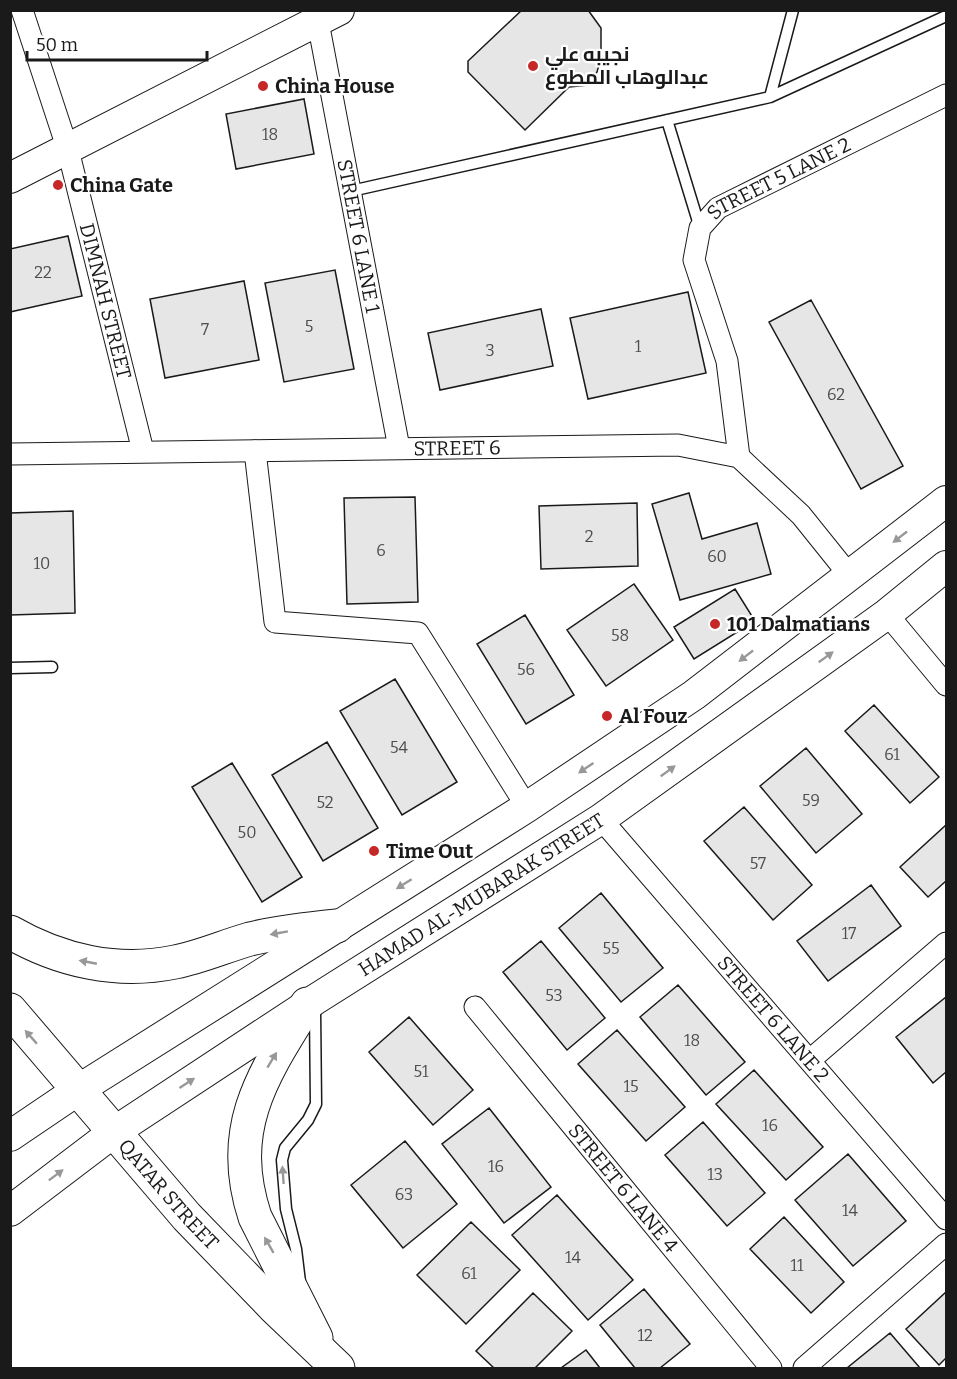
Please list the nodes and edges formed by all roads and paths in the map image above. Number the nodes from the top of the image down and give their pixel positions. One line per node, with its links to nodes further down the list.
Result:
1 (22, 10): 8 (street, DIMNAH STREET)
2 (793, 10): 6 (lane)
3 (946, 16): 6 (lane)
4 (315, 20): 8 (main road); 10 (street, STREET 6 LANE 1)
5 (946, 95): 11 (street, STREET 5 LANE 2)
6 (770, 97): 7 (lane)
7 (667, 120): 10 (lane); 11 (lane)
8 (68, 150): 9 (main road); 13 (street, DIMNAH STREET)
9 (10, 178)
10 (351, 191): 12 (street, STREET 6 LANE 1)
11 (700, 228): 16 (street, STREET 5 LANE 2)
12 (399, 448): 14 (street, STREET 6); 16 (street, STREET 6)
13 (143, 451): 14 (street, STREET 6); 15 (street, STREET 6)
14 (255, 451): 24 (street)
15 (10, 454)
16 (739, 457): 19 (street)
17 (946, 501): 19 (main road, one-way to 19)
18 (946, 566): 20 (main road, HAMAD AL-MUBARAK STREET)
19 (849, 576): 24 (main road, one-way to 24)
20 (887, 614): 23 (street); 25 (main road, HAMAD AL-MUBARAK STREET, one-way to 20)
21 (52, 667): 22 (lane)
22 (10, 668)
23 (946, 685)
24 (527, 807): 26 (main road, one-way to 26)
25 (601, 819): 29 (main road, HAMAD AL-MUBARAK STREET); 32 (street, STREET 6 LANE 2)
26 (337, 926): 27 (main road, one-way to 27); 33 (main road)
27 (10, 932)
28 (946, 943): 32 (street)
29 (311, 1001): 34 (main road, HAMAD AL-MUBARAK STREET, one-way to 29); 39 (lane, one-way to 29); 39 (main road, one-way to 29)
30 (475, 1007): 41 (street, STREET 6 LANE 4)
31 (10, 1010): 33 (main road, QATAR STREET, one-way to 31)
32 (810, 1060): 37 (street, STREET 6 LANE 2)
33 (78, 1090): 34 (main road, QATAR STREET); 35 (main road)
34 (114, 1132): 36 (main road, HAMAD AL-MUBARAK STREET, one-way to 34); 40 (main road, QATAR STREET)
35 (10, 1136)
36 (10, 1211)
37 (946, 1219)
38 (946, 1244): 42 (street)
39 (295, 1293): 40 (main road)
40 (330, 1361)
41 (771, 1368)
42 (804, 1368)

